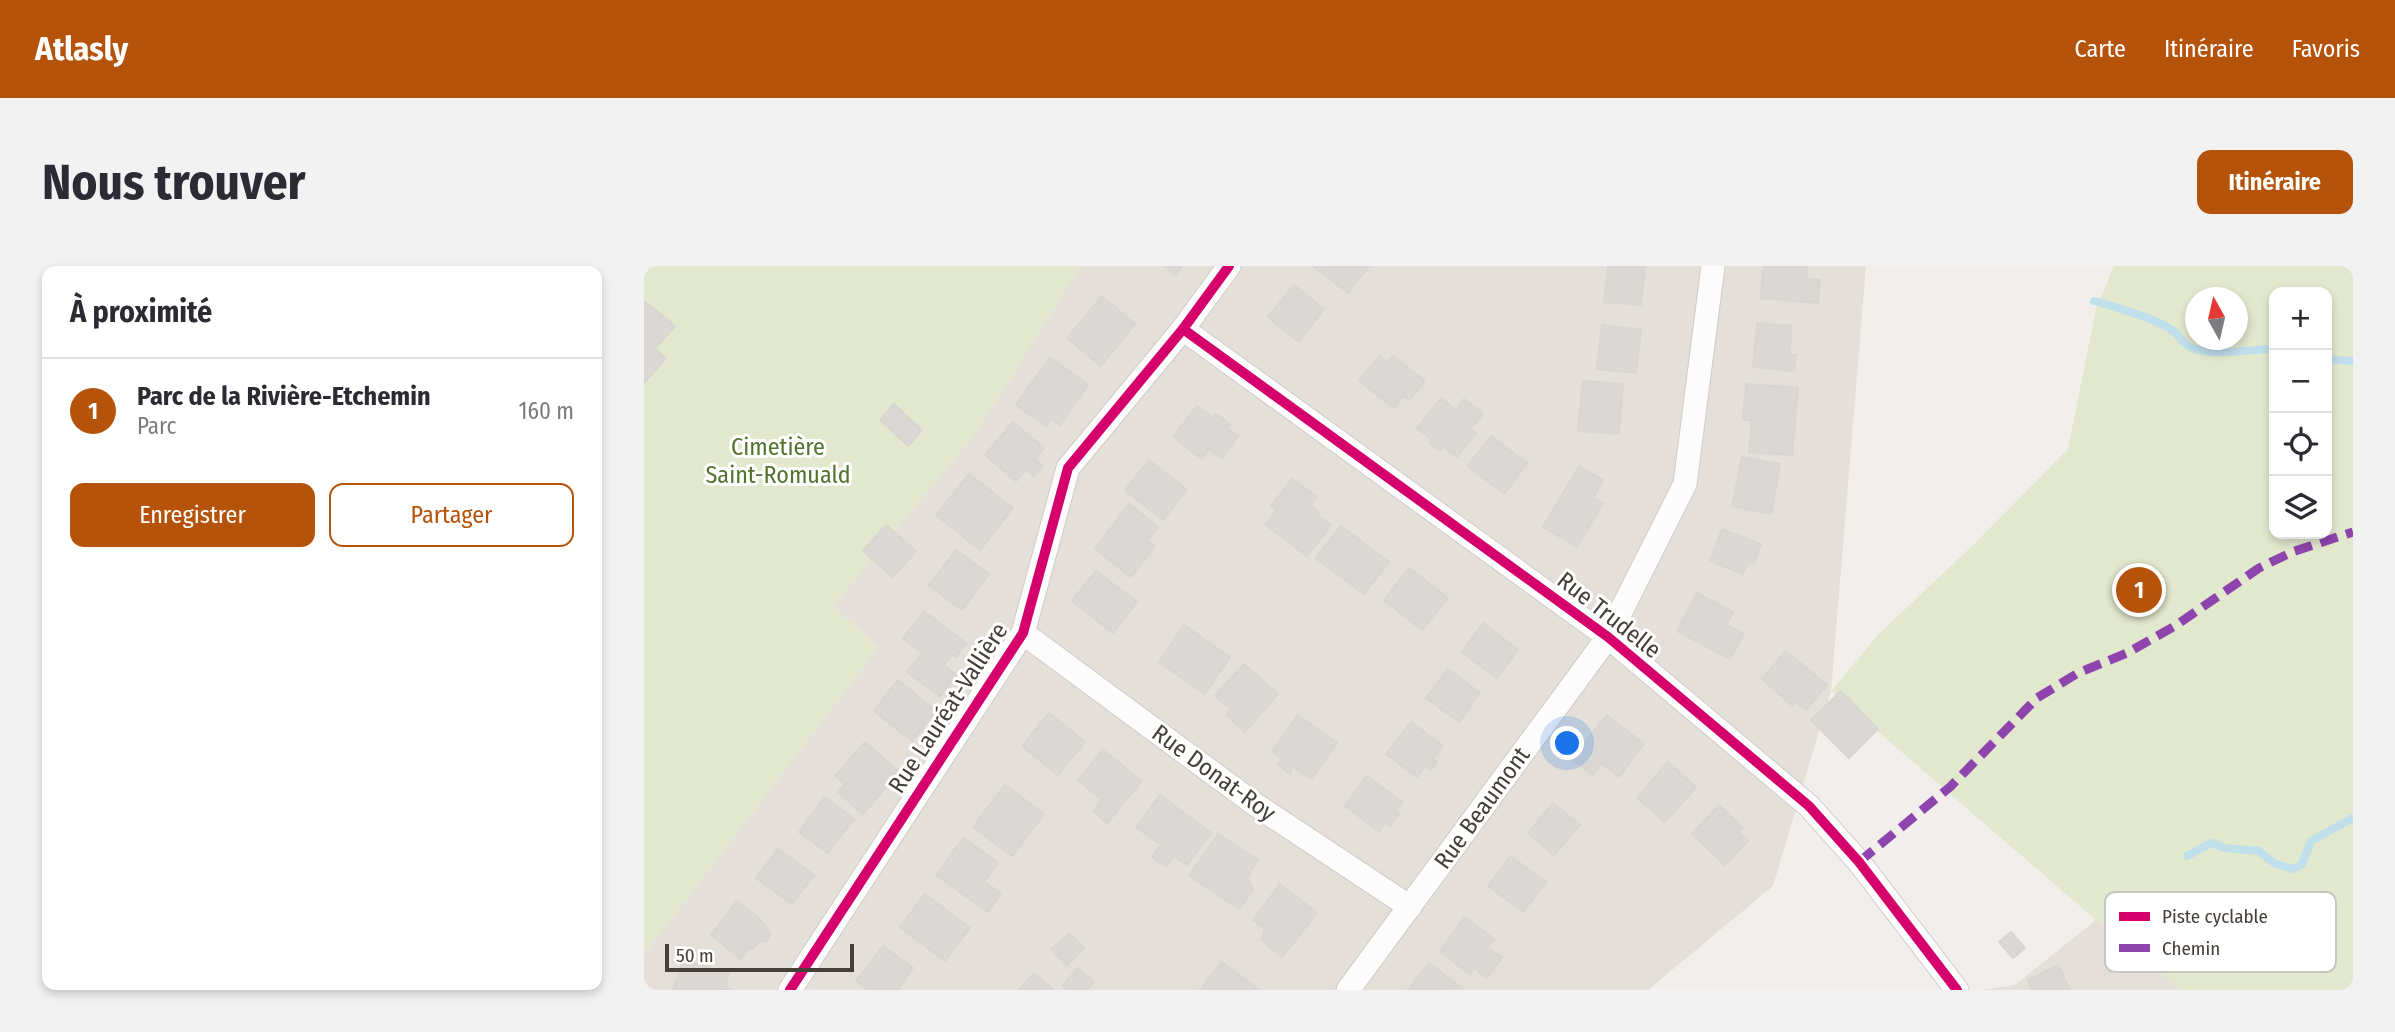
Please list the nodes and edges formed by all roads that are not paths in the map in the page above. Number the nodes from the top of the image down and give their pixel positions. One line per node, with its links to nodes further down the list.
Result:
1 (1229, 266): 3 (street, Rue Lauréat-Vallière)
2 (1713, 266): 5 (street, Rue Beaumont)
3 (1183, 329): 4 (street, Rue Lauréat-Vallière); 5 (street, Rue Trudelle)
4 (1023, 633): 6 (street, Rue Donat-Roy); 7 (street, Rue Lauréat-Vallière)
5 (1608, 636): 6 (street, Rue Beaumont); 9 (street, Rue Trudelle)
6 (1410, 907): 8 (street, Rue Beaumont)
7 (790, 990)
8 (1348, 990)
9 (1957, 990)

